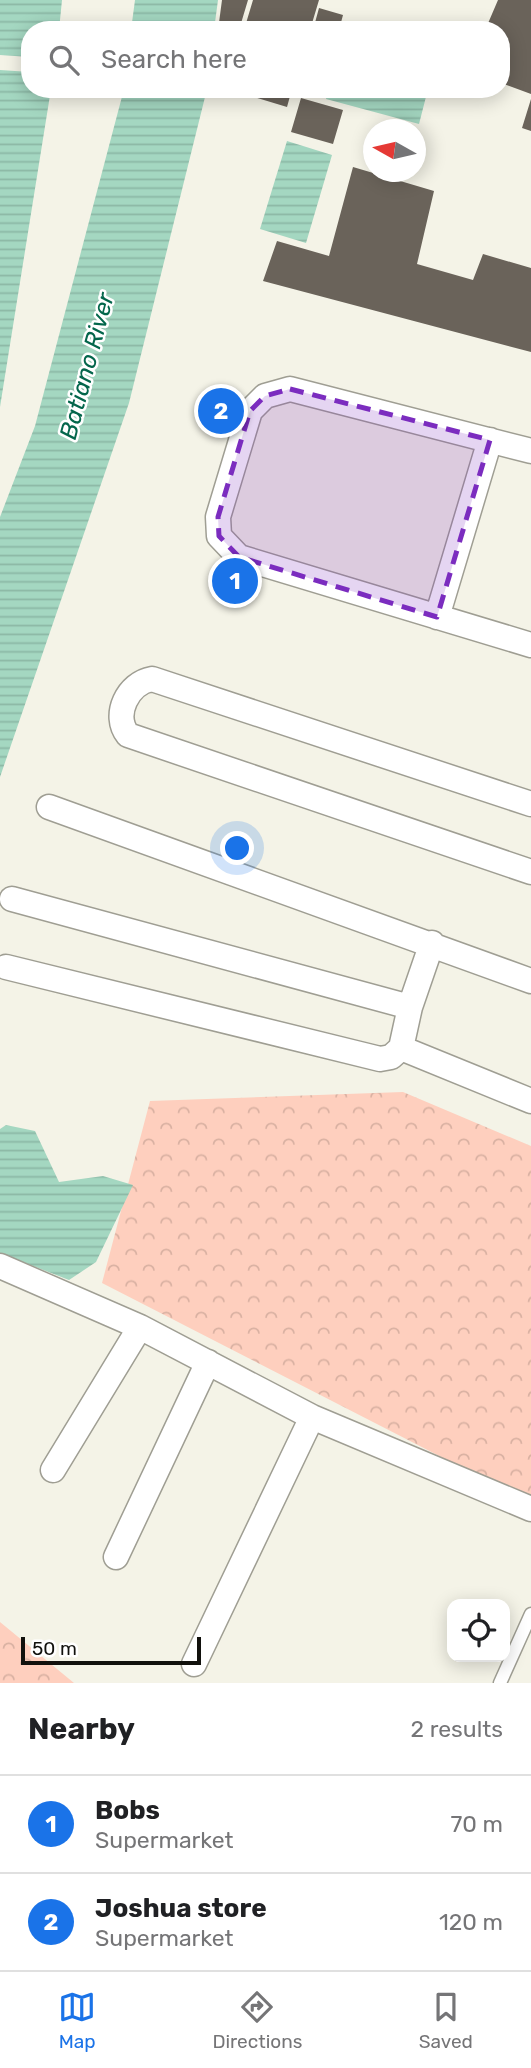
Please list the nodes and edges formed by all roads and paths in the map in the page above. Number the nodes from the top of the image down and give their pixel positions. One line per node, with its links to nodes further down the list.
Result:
1 (490, 440): 2 (street); 3 (street); 3 (street)
2 (531, 451)
3 (436, 617): 4 (street)
4 (531, 645)
5 (531, 804): 7 (street)
6 (49, 807): 9 (street)
7 (531, 872)
8 (12, 899): 12 (street)
9 (432, 943): 11 (street); 12 (street)
10 (6, 967): 13 (street)
11 (531, 981)
12 (410, 1007): 13 (street)
13 (401, 1048): 14 (street)
14 (531, 1101)
15 (0, 1266): 16 (street)
16 (140, 1327): 17 (street); 19 (street)
17 (208, 1362): 18 (street); 21 (street)
18 (312, 1417): 20 (street); 23 (street)
19 (53, 1470)
20 (531, 1508)
21 (116, 1557)
22 (531, 1614): 24 (lane)
23 (194, 1664)
24 (500, 1683)

